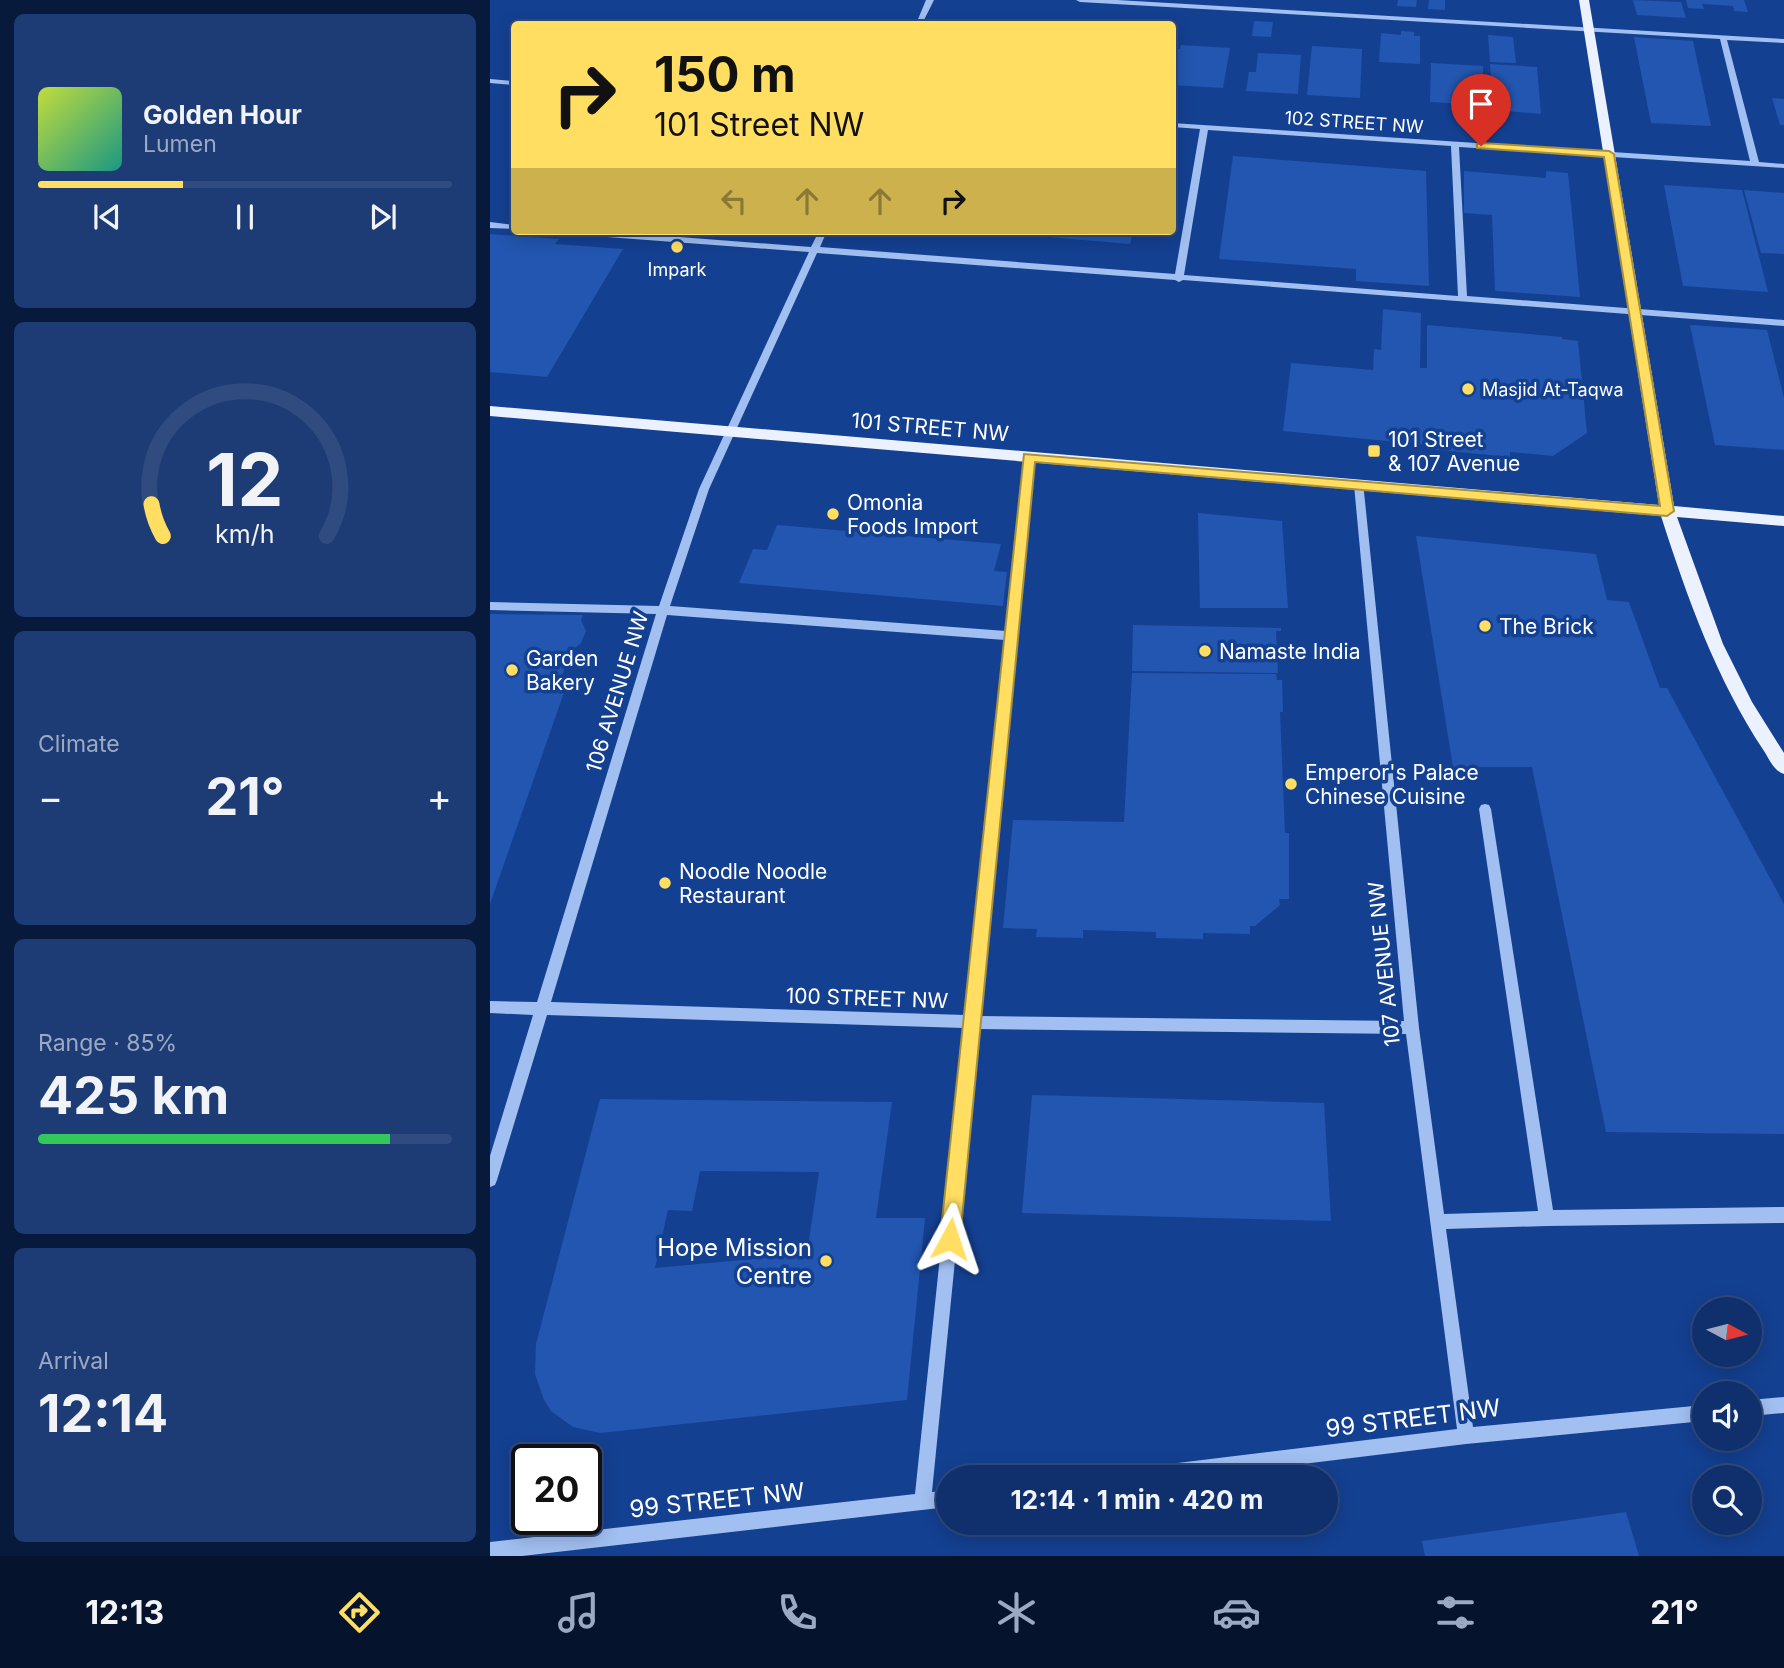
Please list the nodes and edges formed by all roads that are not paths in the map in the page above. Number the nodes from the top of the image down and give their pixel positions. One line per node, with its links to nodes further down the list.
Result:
1 (930, 0): 5 (street)
2 (1080, 0): 4 (street)
3 (1584, 0): 6 (main road)
4 (1137, 2): 6 (street)
5 (920, 21)
6 (1589, 30): 7 (street); 14 (main road)
7 (1723, 37): 8 (street); 15 (street)
8 (1784, 41)
9 (490, 81): 10 (street)
10 (511, 83)
11 (1176, 125): 12 (street, 102 STREET NW)
12 (1204, 127): 13 (street, 102 STREET NW); 22 (street)
13 (1455, 144): 14 (street, 102 STREET NW); 23 (street)
14 (1609, 154): 15 (street, 102 STREET NW); 24 (main road)
15 (1755, 164): 16 (street, 102 STREET NW)
16 (1784, 166)
17 (490, 225): 18 (street)
18 (511, 227)
19 (616, 235): 21 (street)
20 (821, 235): 21 (street, 106 AVENUE NW)
21 (814, 251): 22 (street); 27 (street, 106 AVENUE NW)
22 (1179, 279): 23 (street)
23 (1463, 300): 24 (street)
24 (1635, 312): 25 (street); 30 (main road)
25 (1784, 323)
26 (490, 411): 27 (main road, 101 STREET NW)
27 (730, 431): 28 (main road, 101 STREET NW); 33 (street, 106 AVENUE NW)
28 (1028, 457): 29 (main road, 101 STREET NW); 34 (street)
29 (1359, 485): 30 (main road, 101 STREET NW); 40 (street, 107 AVENUE NW)
30 (1667, 511): 31 (main road, 101 STREET NW); 35 (main road)
31 (1784, 521)
32 (490, 606): 33 (street)
33 (662, 610): 34 (street); 38 (street, 106 AVENUE NW)
34 (1010, 636): 39 (street)
35 (1784, 767)
36 (1485, 809): 43 (street)
37 (490, 1007): 38 (street, 100 STREET NW)
38 (541, 1009): 39 (street, 100 STREET NW); 41 (street, 106 AVENUE NW)
39 (971, 1022): 40 (street, 100 STREET NW); 51 (street)
40 (1412, 1028): 44 (street, 107 AVENUE NW)
41 (490, 1180)
42 (1784, 1215): 43 (street)
43 (1547, 1218): 44 (street)
44 (1437, 1222): 48 (street, 107 AVENUE NW)
45 (1784, 1405): 46 (street)
46 (1762, 1407)
47 (1692, 1414): 48 (street, 99 STREET NW)
48 (1466, 1436): 49 (street, 99 STREET NW)
49 (1227, 1465)
50 (936, 1500): 51 (street, 99 STREET NW)
51 (923, 1502): 52 (street, 99 STREET NW)
52 (490, 1550)

